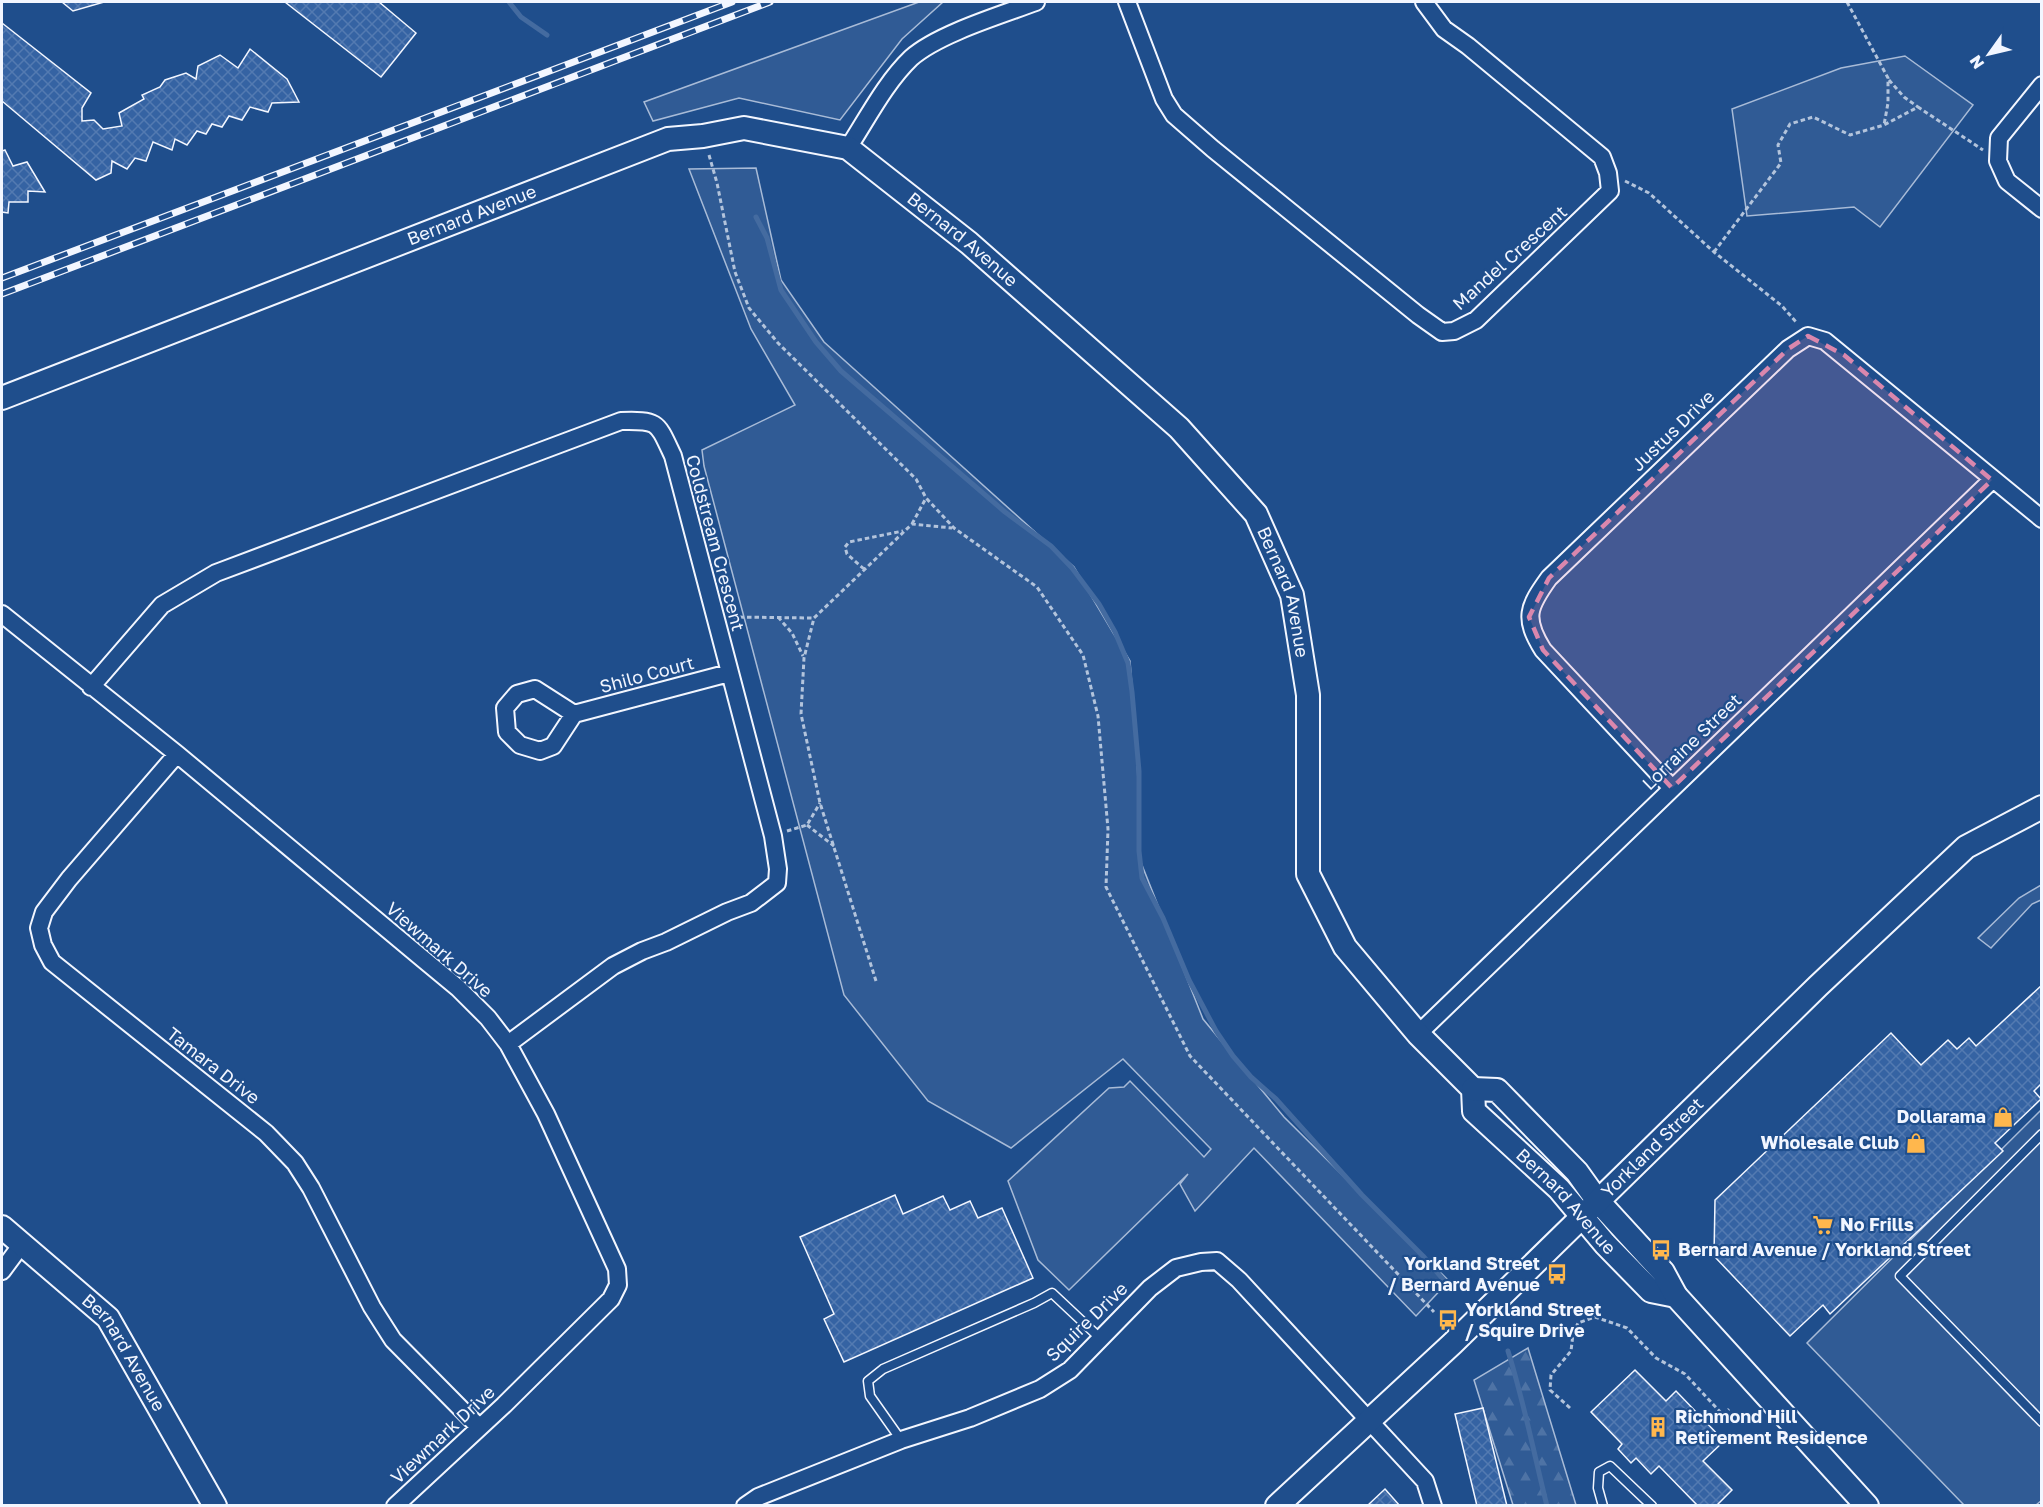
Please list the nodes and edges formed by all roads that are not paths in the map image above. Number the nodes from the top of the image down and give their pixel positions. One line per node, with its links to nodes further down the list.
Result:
1 (1036, 2): 5 (street)
2 (1127, 2): 3 (street, Mandel Crescent)
3 (1424, 2)
4 (2042, 85): 6 (street)
5 (848, 148): 7 (street, Bernard Avenue); 17 (street, Bernard Avenue)
6 (2042, 209)
7 (2, 398)
8 (1992, 480): 9 (street); 15 (street, Lorraine Street); 15 (street, Justus Drive)
9 (2042, 519)
10 (2, 614): 12 (street, Viewmark Drive)
11 (729, 673): 12 (street, Coldstream Crescent); 13 (street, Shilo Court); 18 (street, Coldstream Crescent)
12 (91, 687): 14 (street, Viewmark Drive)
13 (573, 714)
14 (177, 754): 18 (street, Viewmark Drive); 30 (street, Tamara Drive)
15 (1672, 788): 17 (street, Lorraine Street)
16 (2042, 807): 21 (street, Yorkland Street)
17 (1418, 1034): 19 (street, Bernard Avenue)
18 (508, 1044): 30 (street, Viewmark Drive)
19 (1473, 1089): 21 (street, Bernard Avenue); 22 (street, Bernard Avenue)
20 (2042, 1134): 29 (lane)
21 (1597, 1200): 22 (street, Yorkland Street); 26 (street, Bernard Avenue)
22 (1581, 1216): 26 (street, Bernard Avenue); 28 (street, Yorkland Street)
23 (2, 1227): 24 (street, Bernard Avenue)
24 (22, 1244): 25 (street); 33 (street, Bernard Avenue)
25 (2, 1270)
26 (1676, 1296): 32 (street, Bernard Avenue)
27 (1102, 1339): 28 (street, Squire Drive); 31 (street, Squire Drive); 31 (lane)
28 (1369, 1420): 36 (street, Yorkland Street); 37 (street)
29 (2042, 1422)
30 (479, 1427): 34 (street, Viewmark Drive)
31 (901, 1440): 35 (street, Squire Drive)
32 (1861, 1504)
33 (215, 1506)
34 (395, 1506)
35 (745, 1506)
36 (1277, 1506)
37 (1433, 1506)
38 (1603, 1506): 39 (lane)
39 (1652, 1506)

